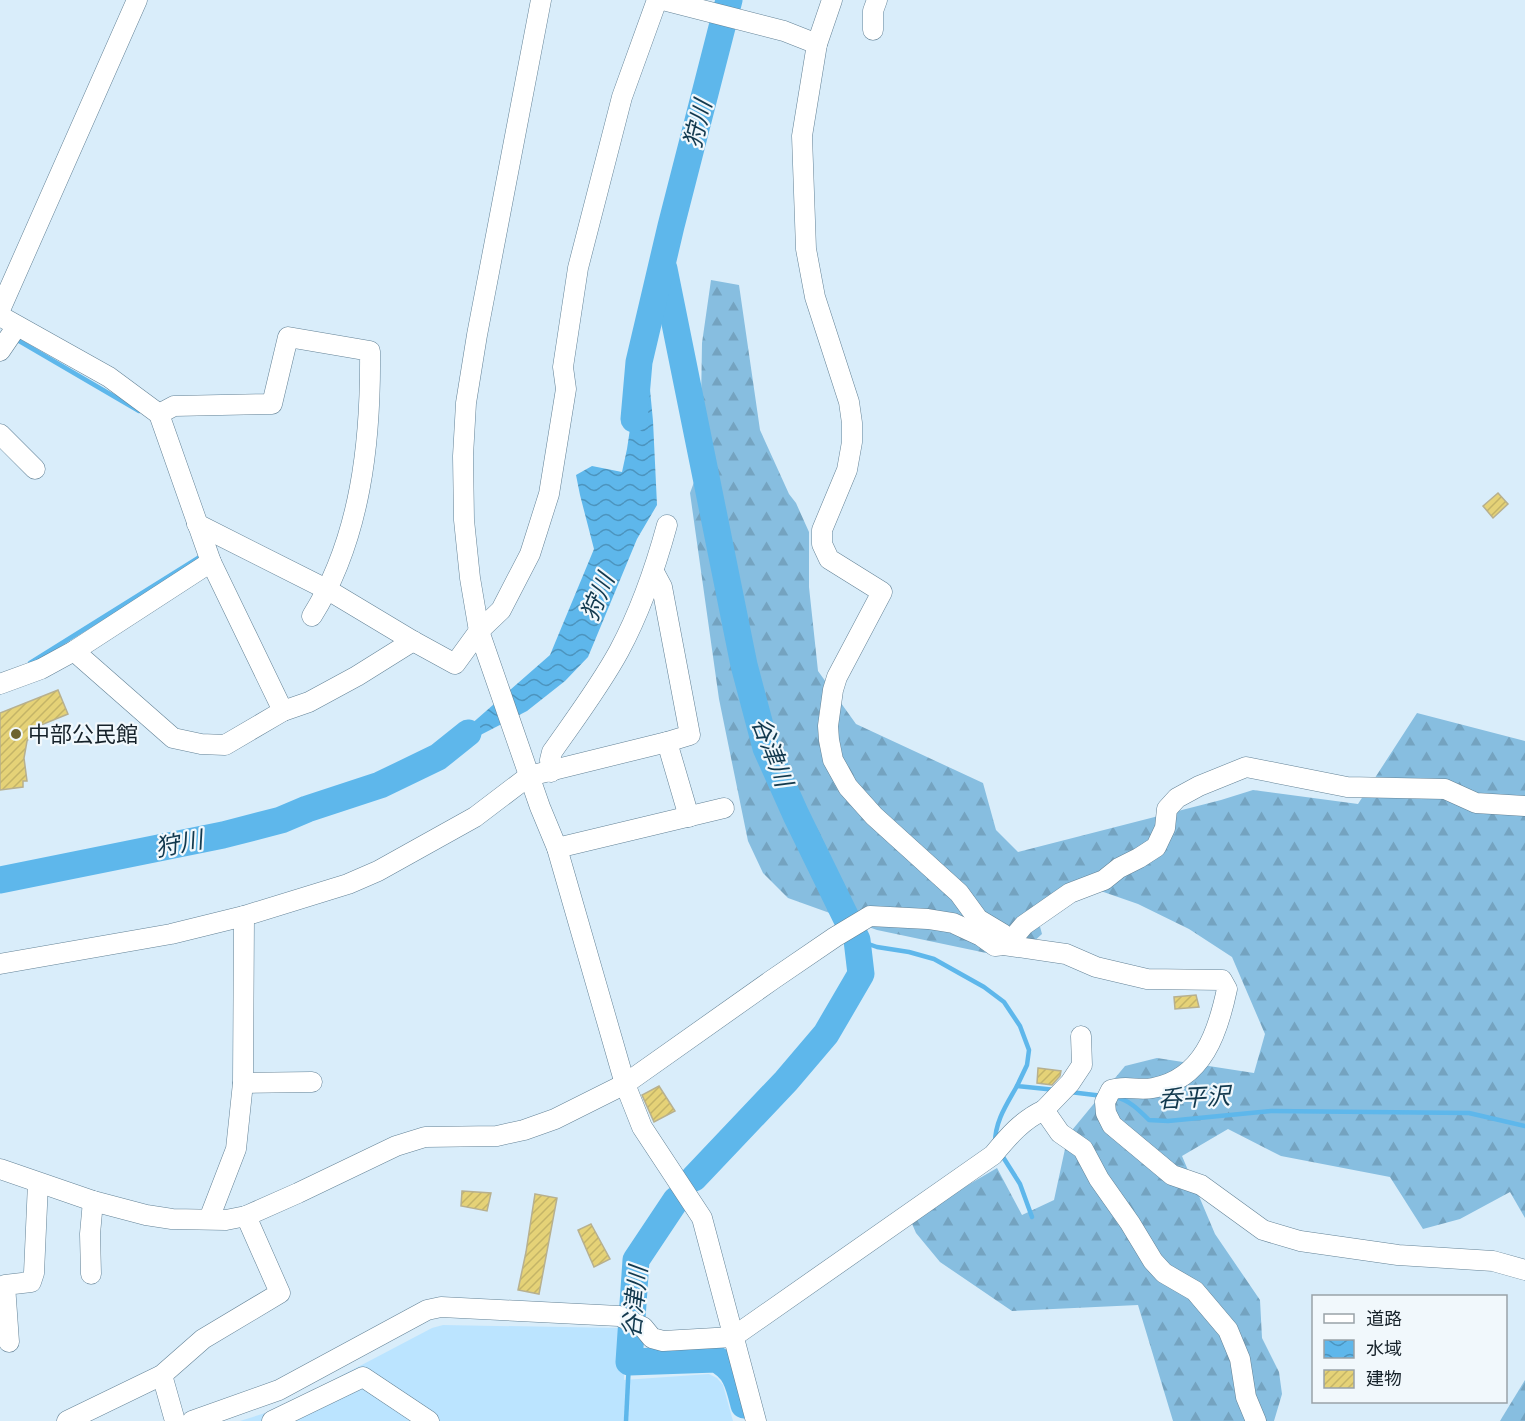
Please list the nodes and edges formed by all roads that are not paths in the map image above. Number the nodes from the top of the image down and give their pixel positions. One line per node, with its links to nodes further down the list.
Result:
1 (137, 0): 8 (street)
2 (541, 0): 21 (street)
3 (832, 0): 7 (street)
4 (877, 0): 6 (street)
5 (664, 1): 7 (street); 21 (street)
6 (873, 30)
7 (818, 44): 34 (street)
8 (0, 310)
9 (0, 316): 10 (street)
10 (17, 326): 11 (street); 12 (street)
11 (0, 351)
12 (159, 414): 15 (street); 19 (street)
13 (0, 434): 14 (street)
14 (35, 469)
15 (197, 524): 17 (street); 19 (street)
16 (668, 525): 18 (street)
17 (211, 562): 23 (street); 25 (street)
18 (654, 572): 26 (street); 27 (street)
19 (328, 590): 20 (street); 22 (street)
20 (312, 616)
21 (482, 639): 22 (street); 28 (street)
22 (413, 641): 25 (street)
23 (74, 651): 24 (street); 25 (street)
24 (0, 684)
25 (283, 711)
26 (667, 742): 27 (street); 31 (street)
27 (551, 772): 28 (street)
28 (529, 776): 32 (street); 33 (street)
29 (1525, 806): 34 (street)
30 (724, 808): 31 (street)
31 (689, 817): 32 (street)
32 (557, 848): 39 (street)
33 (244, 915): 35 (street); 38 (street)
34 (1008, 942): 39 (street); 46 (street)
35 (0, 964)
36 (1081, 1036): 40 (street)
37 (312, 1082): 38 (street)
38 (243, 1083): 45 (street)
39 (625, 1084): 44 (street); 48 (street)
40 (1044, 1110): 48 (street); 57 (street)
41 (0, 1169): 42 (street)
42 (38, 1182): 43 (street); 49 (street)
43 (93, 1201): 45 (street); 47 (street)
44 (246, 1216): 45 (street); 50 (street)
45 (209, 1219)
46 (1525, 1270)
47 (91, 1274)
48 (733, 1337): 53 (street); 56 (street)
49 (9, 1342)
50 (162, 1375): 51 (street); 52 (street)
51 (67, 1421)
52 (175, 1421)
53 (192, 1421)
54 (272, 1421): 55 (street)
55 (429, 1421)
56 (756, 1421)
57 (1256, 1421)

